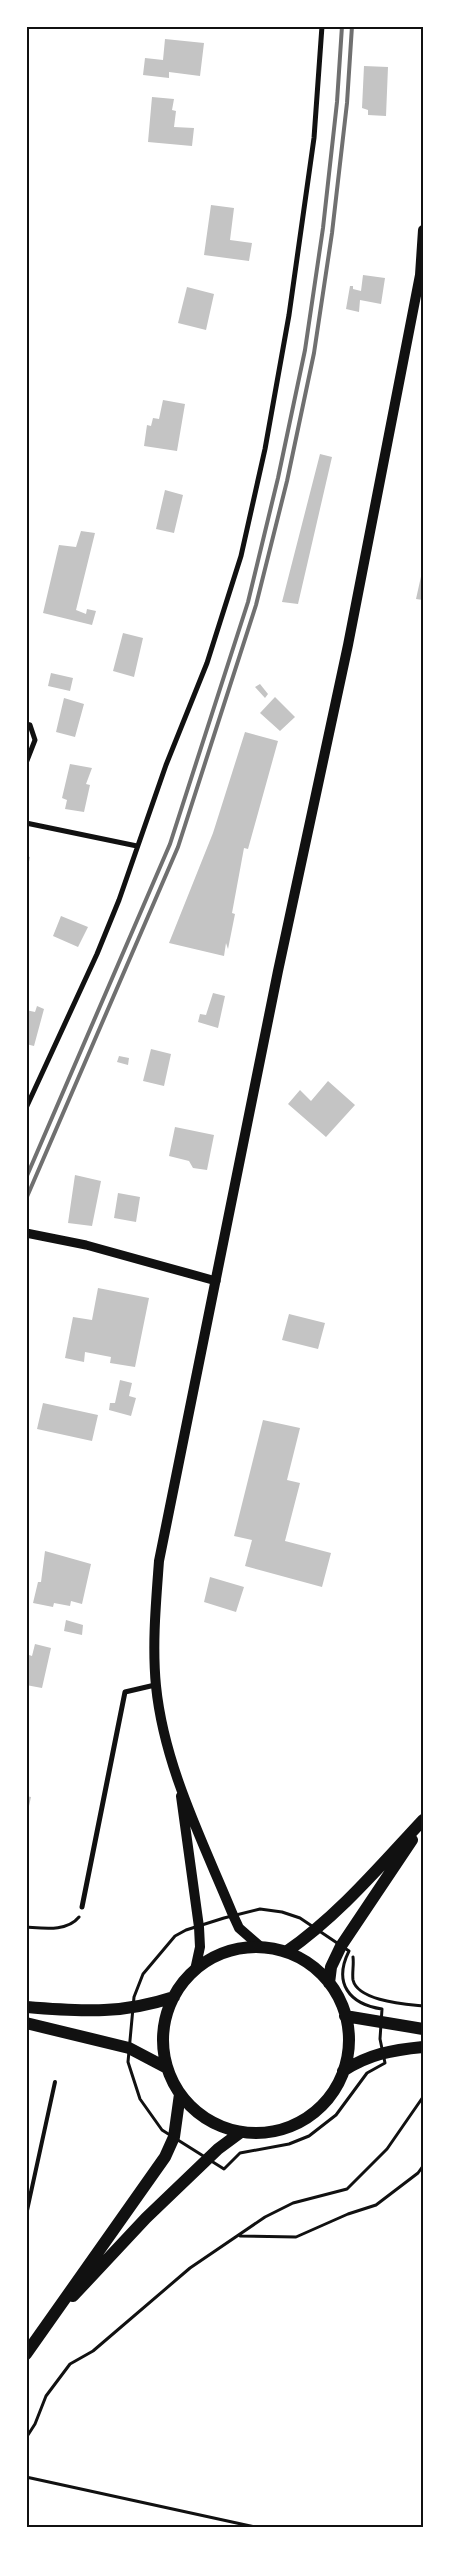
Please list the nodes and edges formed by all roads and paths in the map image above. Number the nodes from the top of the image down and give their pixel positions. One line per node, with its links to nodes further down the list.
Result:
1 (322, 26): 6 (street)
2 (423, 230): 9 (main road)
3 (26, 724): 4 (street)
4 (26, 763)
5 (26, 823): 6 (street)
6 (137, 846): 7 (street)
7 (26, 1108)
8 (26, 1233): 9 (street)
9 (216, 1281): 10 (main road)
10 (156, 1684): 11 (main road); 14 (street)
11 (178, 1777): 15 (main road); 17 (main road)
12 (423, 1820): 18 (main road)
13 (423, 1825): 20 (main road)
14 (82, 1907): 16 (path)
15 (232, 1915): 17 (path); 18 (path); 19 (main road)
16 (26, 1927)
17 (199, 1927): 22 (main road); 28 (path)
18 (317, 1930): 20 (path); 21 (main road)
19 (262, 1948): 21 (main road); 22 (main road)
20 (345, 1948): 23 (main road); 25 (path); 29 (path)
21 (286, 1952): 23 (main road)
22 (195, 1970): 24 (main road)
23 (329, 1983): 30 (main road)
24 (174, 1997): 28 (main road); 37 (main road)
25 (384, 1999): 26 (path); 29 (path)
26 (423, 2006)
27 (26, 2007): 28 (main road)
28 (134, 2009): 35 (path)
29 (382, 2009): 32 (path)
30 (345, 2016): 32 (main road); 38 (main road)
31 (26, 2023): 35 (main road)
32 (382, 2023): 33 (main road); 36 (path)
33 (423, 2029)
34 (423, 2047): 36 (main road)
35 (129, 2048): 37 (main road); 43 (path)
36 (382, 2051): 38 (main road); 44 (path)
37 (167, 2068): 40 (main road)
38 (343, 2071): 42 (main road)
39 (55, 2082): 46 (lane)
40 (180, 2094): 42 (main road); 43 (main road)
41 (423, 2097): 47 (path)
42 (241, 2132): 44 (main road)
43 (174, 2137): 44 (path); 48 (main road)
44 (207, 2159): 48 (main road)
45 (423, 2166): 47 (path)
46 (26, 2215)
47 (239, 2236): 50 (path)
48 (41, 2331): 49 (main road)
49 (26, 2354)
50 (26, 2438)
51 (26, 2477): 52 (path)
52 (256, 2527)

